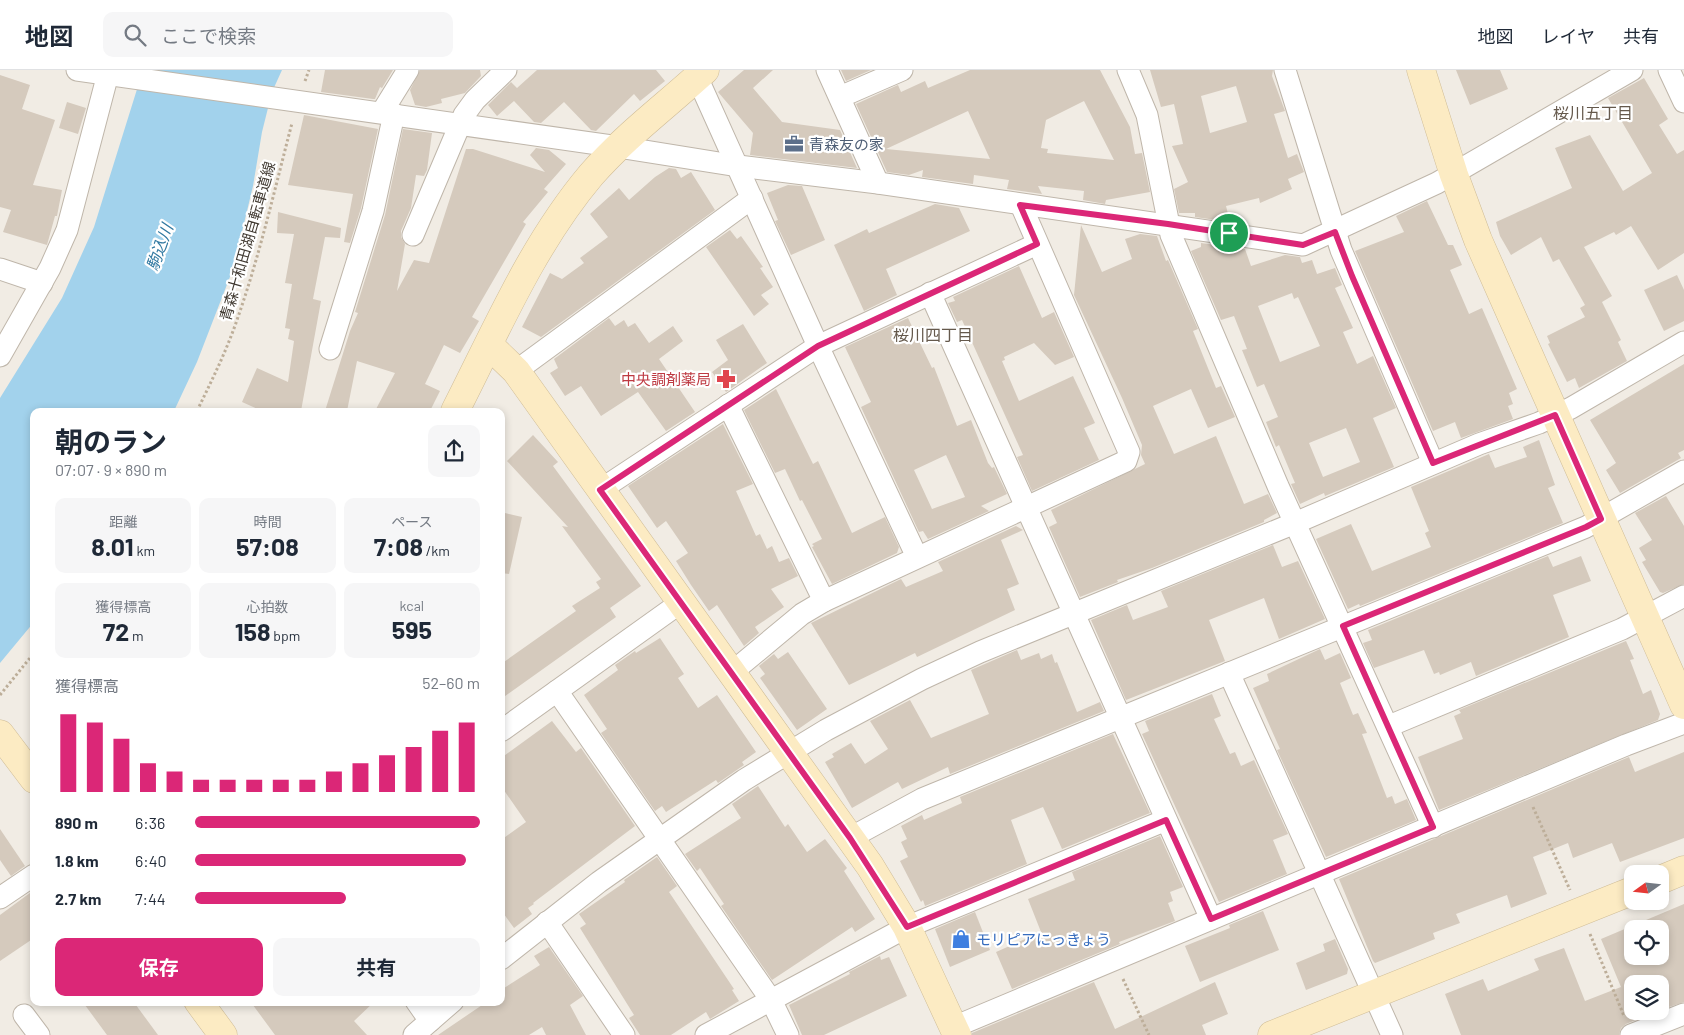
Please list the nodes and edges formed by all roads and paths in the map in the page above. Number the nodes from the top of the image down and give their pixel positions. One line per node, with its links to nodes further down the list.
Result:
1 (77, 70): 11 (street)
2 (408, 70): 16 (street)
3 (506, 70): 17 (street)
4 (827, 70): 13 (street)
5 (902, 70): 13 (street)
6 (1128, 70): 24 (street)
7 (1285, 70): 25 (street)
8 (1421, 70): 20 (street)
9 (1632, 70): 20 (street)
10 (1669, 70): 15 (street)
11 (112, 74): 14 (street); 29 (street)
12 (701, 74): 18 (street); 19 (street)
13 (840, 97): 21 (street)
14 (295, 101): 16 (street); 38 (path, 青森十和田湖自転車道線)
15 (1684, 102)
16 (388, 113): 17 (street); 34 (street)
17 (460, 124): 18 (street); 26 (street)
18 (618, 147): 19 (street); 32 (street)
19 (738, 166): 21 (street); 22 (street)
20 (1454, 174): 25 (street); 40 (street)
21 (878, 183): 23 (street)
22 (752, 198): 33 (street); 36 (street)
23 (1020, 205): 24 (street); 27 (street)
24 (1168, 224): 25 (street); 46 (street)
25 (1335, 232): 41 (street)
26 (413, 235)
27 (1037, 244): 30 (street); 44 (street)
28 (0, 269): 29 (street)
29 (42, 283): 35 (street)
30 (930, 293): 33 (street); 44 (street)
31 (1684, 342): 40 (street)
32 (489, 344): 36 (street); 39 (street)
33 (818, 346): 37 (street); 47 (street)
34 (330, 350)
35 (0, 356)
36 (516, 371): 43 (street)
37 (728, 405): 43 (street); 49 (street)
38 (198, 408)
39 (457, 408)
40 (1555, 415): 41 (street); 45 (street)
41 (1433, 463): 46 (street)
42 (1684, 470): 45 (street)
43 (600, 490): 50 (street)
44 (1026, 509): 47 (street); 51 (street)
45 (1601, 519): 52 (street); 53 (street)
46 (1295, 523): 51 (street); 53 (street)
47 (917, 558): 49 (street)
48 (1684, 596): 52 (street)
49 (824, 601): 55 (street)
50 (680, 603): 55 (street); 57 (street)
51 (1074, 615): 60 (street); 65 (street)
52 (1645, 619): 59 (street); 62 (street)
53 (1343, 626): 56 (street); 62 (street)
54 (30, 658): 58 (path)
55 (732, 673): 65 (street)
56 (1229, 673): 60 (street); 73 (street)
57 (557, 691): 63 (street); 70 (street)
58 (0, 695)
59 (1684, 705)
60 (1120, 717): 68 (street); 71 (street)
61 (1684, 723): 67 (street)
62 (1389, 726): 69 (street)
63 (505, 727)
64 (0, 734): 66 (street)
65 (789, 752): 70 (street); 71 (street)
66 (30, 774)
67 (1525, 789): 69 (street); 76 (path)
68 (1166, 820): 79 (street); 81 (street)
69 (1433, 827): 73 (street)
70 (661, 837): 80 (street); 86 (street)
71 (850, 838): 81 (street)
72 (1684, 870): 74 (street)
73 (1319, 875): 79 (street); 85 (street)
74 (1669, 876)
75 (30, 879): 78 (street)
76 (1571, 893)
77 (1624, 894): 85 (street)
78 (0, 898)
79 (1211, 919): 84 (street)
80 (547, 922): 83 (street); 96 (street)
81 (907, 927): 86 (street); 93 (street)
82 (1589, 930): 102 (path)
83 (505, 956)
84 (1115, 959): 93 (street); 99 (path)
85 (1372, 994): 100 (street); 101 (street)
86 (771, 1000): 97 (street); 98 (street)
87 (201, 1006): 94 (street)
88 (418, 1006): 92 (street)
89 (448, 1006): 92 (street)
90 (1684, 1014): 102 (street)
91 (24, 1015): 95 (street)
92 (428, 1028)
93 (955, 1031)
94 (217, 1033)
95 (39, 1035)
96 (624, 1035)
97 (706, 1035)
98 (788, 1035)
99 (1148, 1035)
100 (1272, 1035)
101 (1392, 1035)
102 (1631, 1035)

